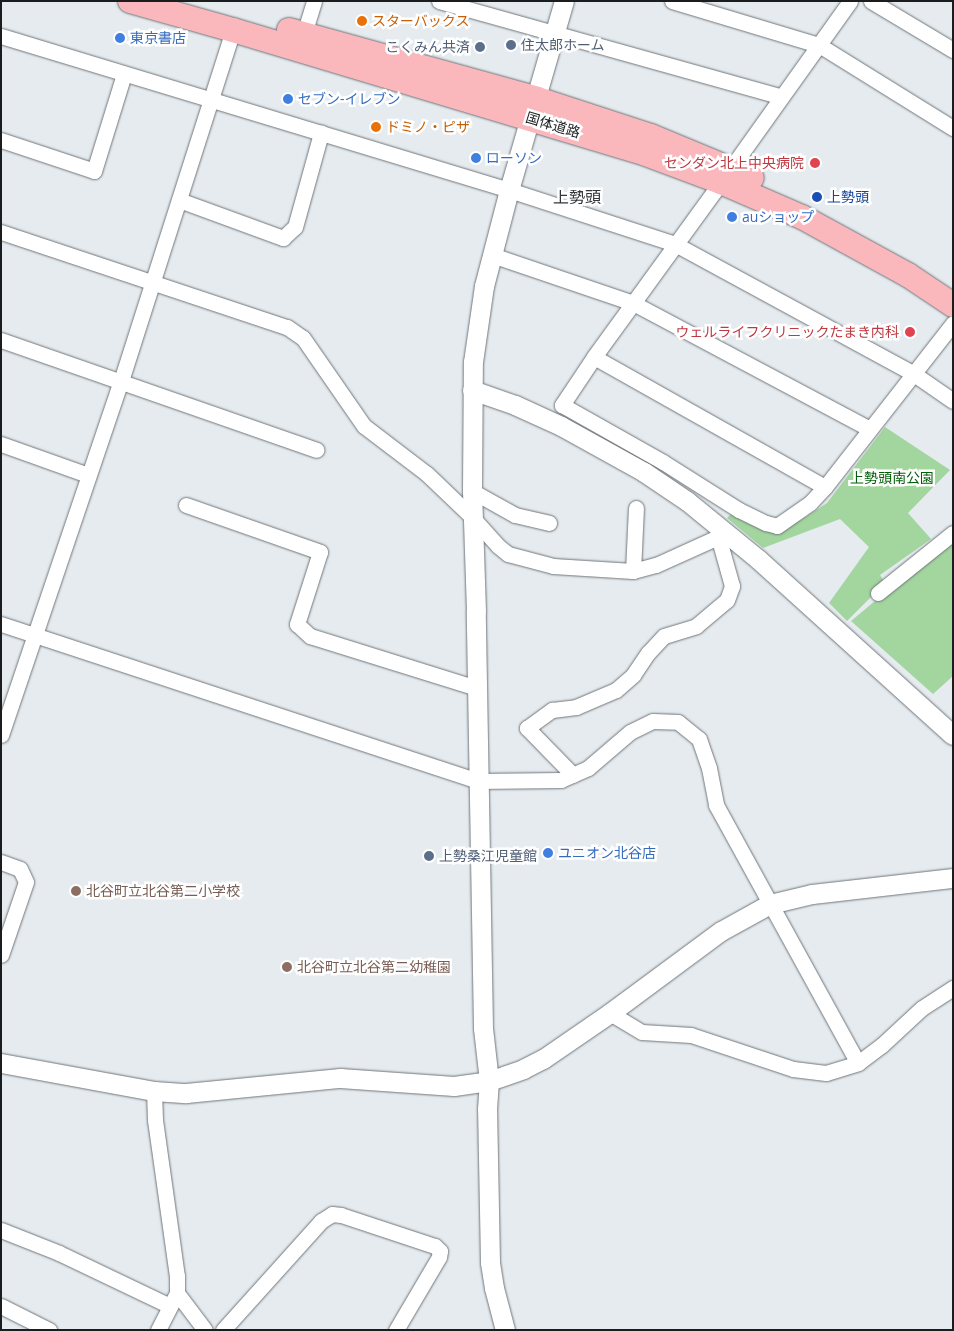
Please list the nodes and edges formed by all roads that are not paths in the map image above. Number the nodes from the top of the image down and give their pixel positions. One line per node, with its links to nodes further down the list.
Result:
1 (130, 1): 9 (main road, 国体道路)
2 (189, 1): 10 (main road, 国体道路)
3 (314, 1): 10 (street)
4 (439, 1): 11 (street)
5 (564, 1): 11 (street)
6 (672, 1): 13 (street)
7 (850, 1): 13 (street)
8 (871, 1): 14 (street)
9 (233, 30): 17 (street); 18 (main road, 国体道路)
10 (304, 34): 18 (main road, 国体道路)
11 (554, 34): 16 (street); 18 (street)
12 (1, 36): 15 (street)
13 (818, 45): 16 (street); 19 (street)
14 (953, 50)
15 (124, 74): 17 (street); 21 (street)
16 (780, 96): 22 (street)
17 (212, 100): 20 (street); 24 (street)
18 (534, 108): 22 (main road, 国体道路); 23 (street)
19 (953, 128)
20 (321, 133): 23 (street); 24 (street)
21 (1, 140)
22 (726, 175): 26 (street); 29 (main road, 国体道路); 31 (main road, 国体道路)
23 (509, 190): 26 (street); 27 (street)
24 (179, 200): 28 (street)
25 (1, 232): 28 (street)
26 (675, 244): 30 (street); 35 (street)
27 (492, 255): 30 (street); 37 (street)
28 (152, 283): 36 (street); 47 (street)
29 (953, 286)
30 (633, 303): 34 (street); 39 (street)
31 (953, 305)
32 (953, 323): 35 (street)
33 (1, 340): 36 (street)
34 (594, 357): 43 (street); 43 (street)
35 (914, 374): 38 (street); 39 (street)
36 (121, 381): 41 (street); 42 (street)
37 (472, 390): 44 (street); 49 (street)
38 (953, 401)
39 (870, 429): 43 (street)
40 (1, 444): 42 (street)
41 (316, 450)
42 (88, 475): 54 (street)
43 (826, 487)
44 (472, 491): 47 (street); 48 (street)
45 (186, 505): 55 (street)
46 (636, 508): 51 (street)
47 (472, 517): 51 (street); 55 (street)
48 (549, 523)
49 (722, 534): 51 (street); 57 (street); 58 (street)
50 (951, 537): 52 (street)
51 (633, 571)
52 (878, 593)
53 (1, 624): 54 (street)
54 (35, 635): 56 (street); 59 (street)
55 (477, 688): 59 (street)
56 (1, 735)
57 (953, 735)
58 (573, 775): 59 (street); 62 (street)
59 (478, 781): 68 (street)
60 (1, 862): 63 (street)
61 (953, 878): 62 (street)
62 (770, 904): 65 (street); 67 (street)
63 (1, 955)
64 (953, 988): 67 (street)
65 (610, 1013): 67 (street); 68 (street)
66 (1, 1063): 69 (street)
67 (858, 1063)
68 (489, 1081): 69 (street); 78 (street)
69 (154, 1092): 71 (street)
70 (1, 1230): 71 (street)
71 (174, 1299): 74 (street); 75 (street)
72 (1, 1306): 73 (street)
73 (49, 1330)
74 (158, 1330)
75 (205, 1330)
76 (223, 1330): 77 (street)
77 (396, 1330)
78 (505, 1330)

